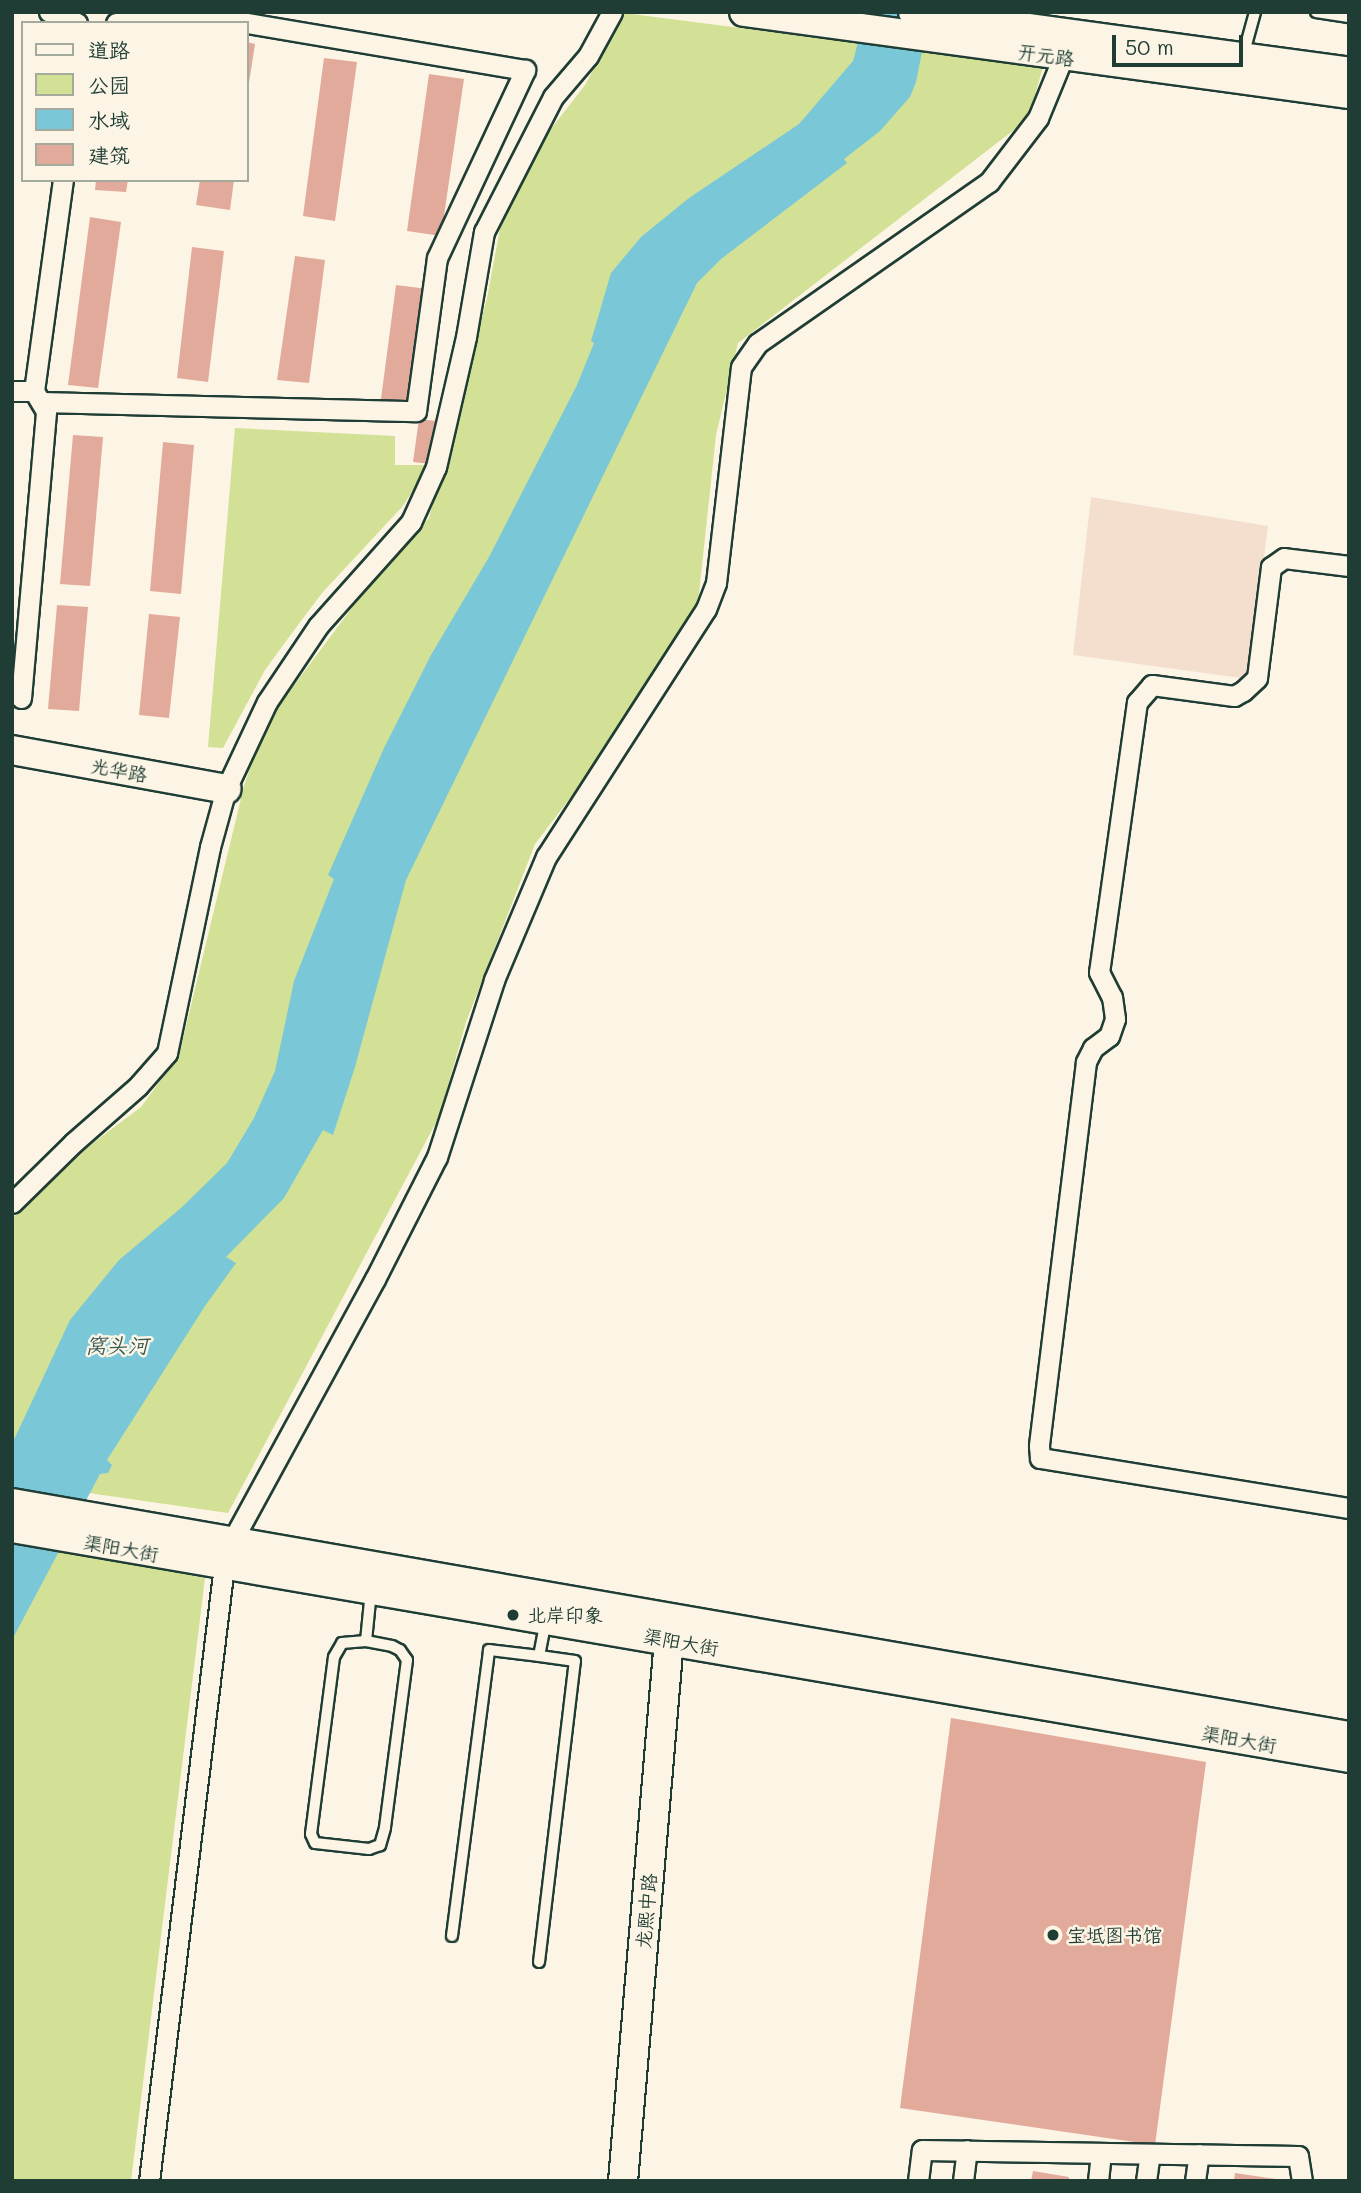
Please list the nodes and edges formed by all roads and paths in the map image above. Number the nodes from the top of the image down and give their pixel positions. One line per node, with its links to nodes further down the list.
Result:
1 (49, 12): 8 (street)
2 (612, 12): 24 (street)
3 (744, 12): 12 (main road, 开元路)
4 (913, 12): 12 (main road, 开元路)
5 (1255, 12): 14 (lane)
6 (1316, 12): 7 (lane)
7 (1349, 17)
8 (72, 21)
9 (138, 21): 10 (street)
10 (235, 21)
11 (248, 23): 19 (street)
12 (941, 28): 13 (main road, 开元路); 14 (main road, 开元路)
13 (1063, 57): 16 (main road, 开元路); 30 (street)
14 (1242, 58): 15 (main road, 开元路)
15 (1349, 72)
16 (1349, 94)
17 (63, 182): 19 (street)
18 (12, 391): 19 (street)
19 (38, 397): 21 (street)
20 (1349, 566): 27 (street)
21 (20, 614): 22 (street)
22 (21, 698)
23 (12, 750): 24 (main road, 光华路)
24 (226, 789): 25 (street)
25 (12, 1203)
26 (12, 1503): 29 (main road)
27 (1349, 1508)
28 (12, 1528): 29 (main road, 渠阳大街)
29 (85, 1528): 30 (main road, 渠阳大街)
30 (227, 1554): 31 (main road, 渠阳大街); 36 (main road, 渠阳大街); 44 (street)
31 (371, 1591): 32 (main road, 渠阳大街); 34 (lane)
32 (546, 1620): 33 (main road, 渠阳大街); 35 (lane)
33 (669, 1640): 37 (main road, 渠阳大街); 45 (main road, 龙熙中路)
34 (366, 1641): 34 (lane)
35 (539, 1656): 38 (lane); 39 (lane)
36 (1349, 1736)
37 (1349, 1758)
38 (452, 1936)
39 (539, 1962)
40 (967, 2150): 41 (street); 46 (street); 47 (street)
41 (1101, 2153): 42 (street); 48 (street)
42 (1150, 2154): 43 (street); 49 (street)
43 (1199, 2154): 50 (street); 51 (street)
44 (149, 2181)
45 (623, 2181)
46 (918, 2181)
47 (963, 2181)
48 (1097, 2181)
49 (1146, 2181)
50 (1195, 2181)
51 (1302, 2181)

